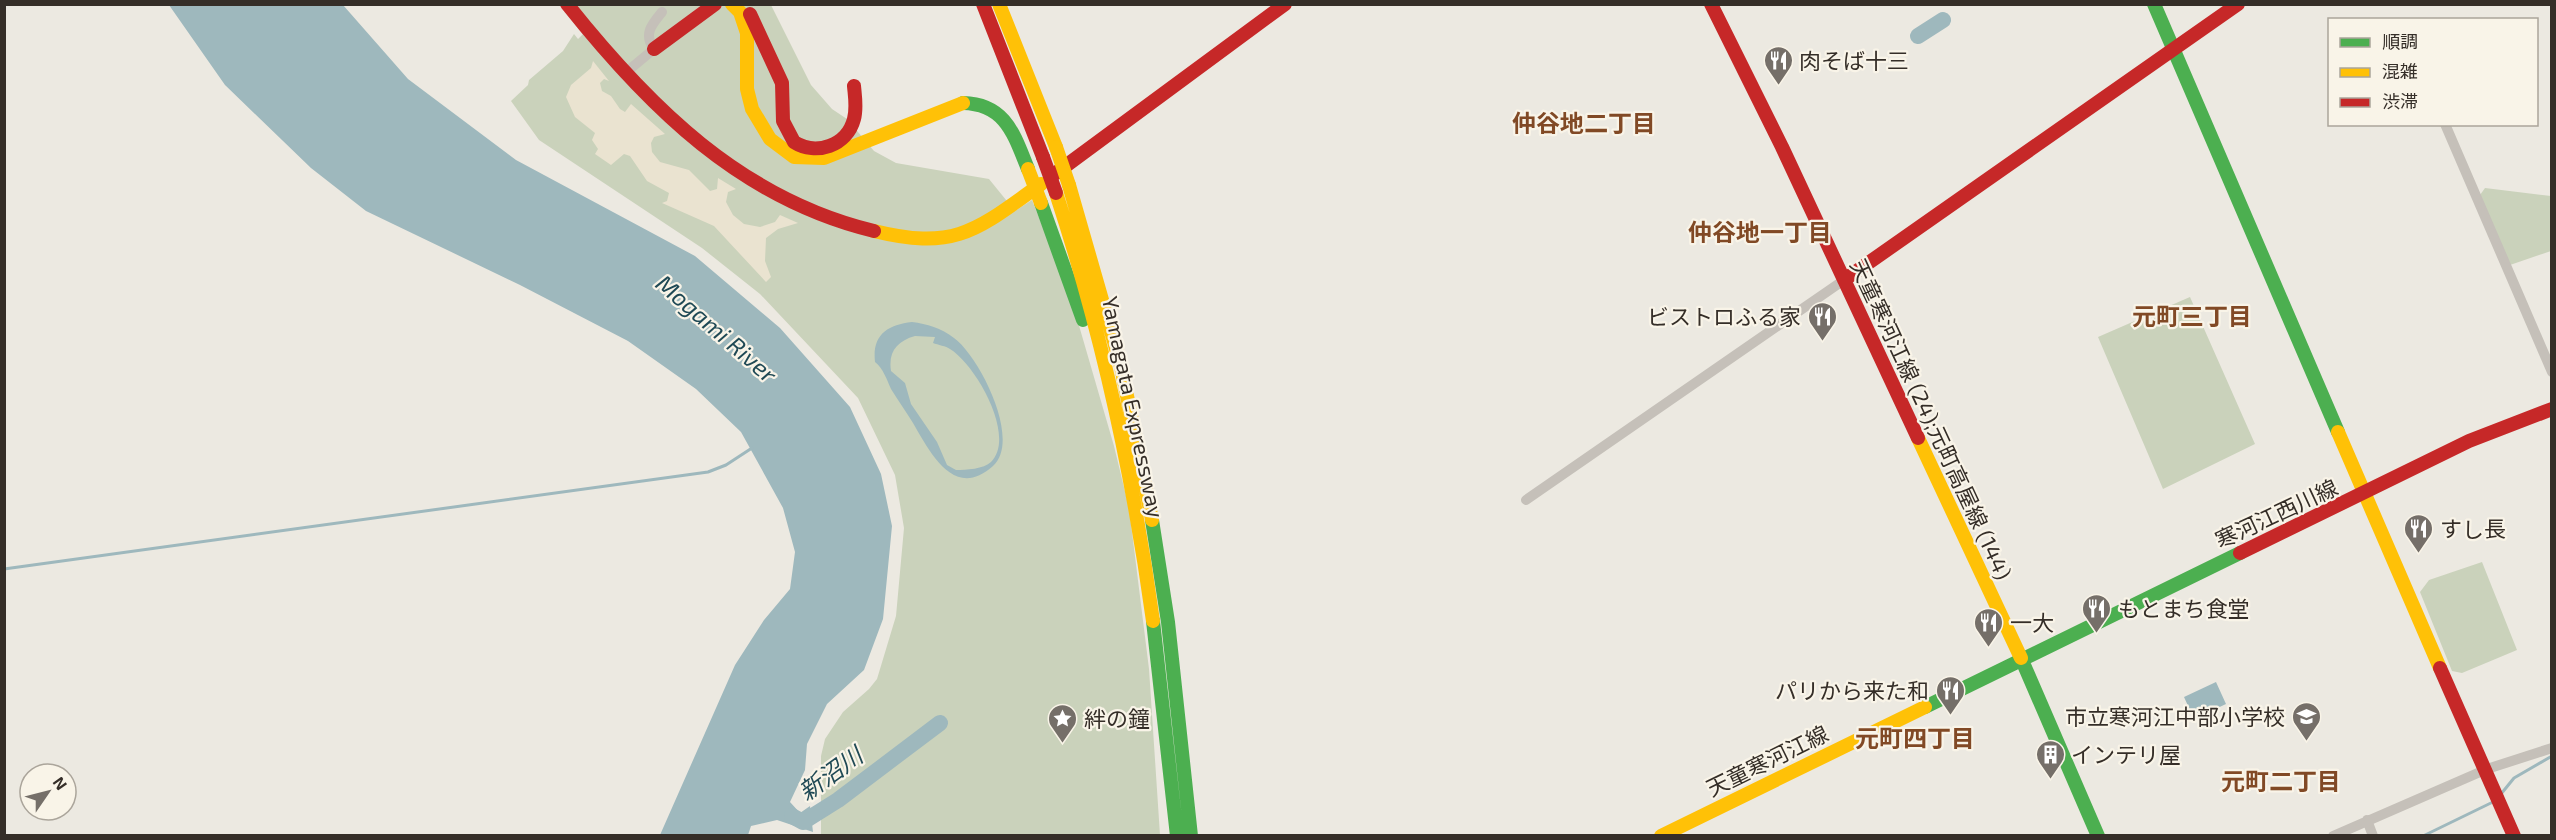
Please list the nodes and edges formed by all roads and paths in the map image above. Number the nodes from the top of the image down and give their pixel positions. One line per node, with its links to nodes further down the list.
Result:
1 (567, 4): 16 (main road)
2 (722, 4): 12 (main road)
3 (732, 4): 23 (main road, bridge)
4 (746, 4): 17 (main road)
5 (983, 4): 23 (main road, Yamagata Expressway, bridge)
6 (999, 4): 19 (main road, Yamagata Expressway)
7 (1008, 4): 19 (main road)
8 (1285, 4): 16 (main road)
9 (1711, 4): 20 (main road, 天童寒河江線 (24);元町高屋線 (144))
10 (2154, 4): 15 (main road)
11 (2238, 4): 15 (main road)
12 (705, 6): 14 (main road); 14 (main road)
13 (662, 12): 14 (street)
14 (654, 49): 16 (street)
15 (2173, 49): 20 (main road); 24 (main road)
16 (624, 74)
17 (854, 86)
18 (2446, 126): 21 (street)
19 (1056, 147): 31 (main road, Yamagata Expressway, bridge)
20 (1844, 280): 25 (street); 26 (main road, 天童寒河江線 (24);元町高屋線 (144))
21 (2552, 372)
22 (2552, 409): 24 (main road, 寒河江西川線)
23 (1127, 459): 30 (main road, Yamagata Expressway)
24 (2364, 494): 26 (main road, 寒河江西川線); 28 (main road)
25 (1526, 500)
26 (2020, 658): 32 (main road, 天童寒河江線); 33 (main road, 天童寒河江線 (24);元町高屋線 (144))
27 (2552, 748): 28 (street)
28 (2487, 769): 29 (street); 36 (main road)
29 (2367, 820): 34 (street); 35 (street)
30 (1177, 836)
31 (1191, 836)
32 (1661, 836)
33 (2098, 836)
34 (2333, 836)
35 (2373, 836)
36 (2514, 836)

